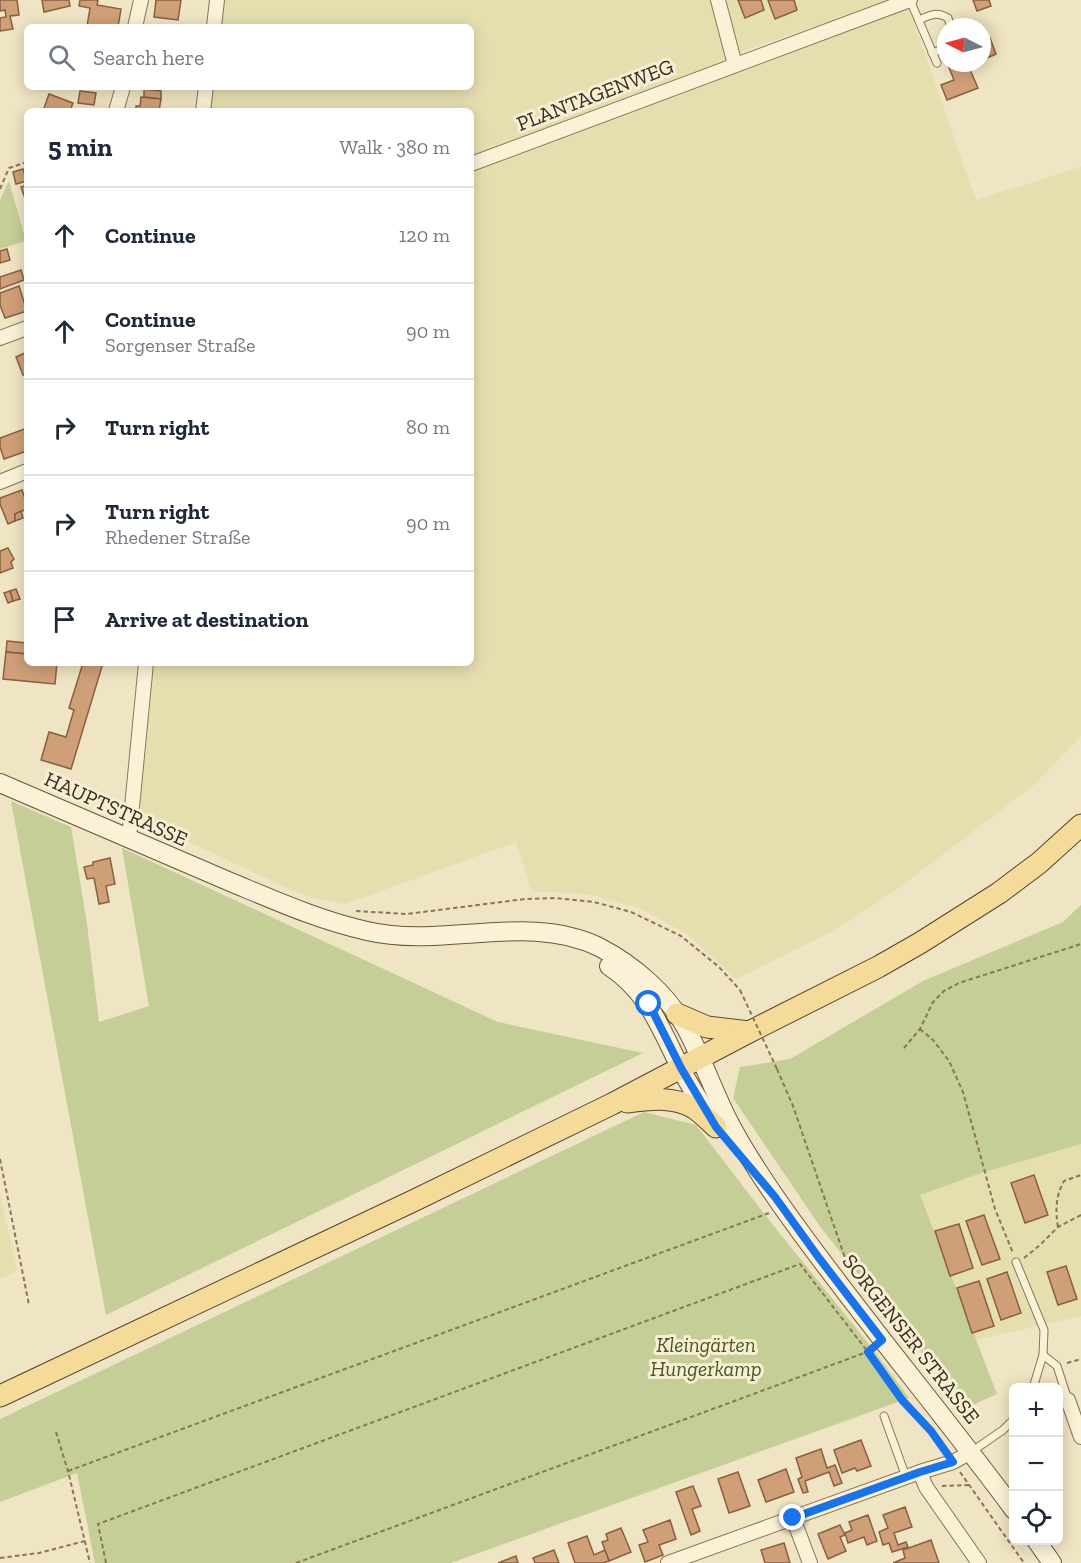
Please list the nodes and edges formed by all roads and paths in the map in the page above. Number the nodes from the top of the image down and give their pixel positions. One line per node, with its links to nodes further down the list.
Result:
1 (141, 0): 7 (street)
2 (217, 0): 8 (street)
3 (718, 0): 12 (street)
4 (910, 0): 6 (lane); 12 (street, PLANTAGENWEG)
5 (948, 18): 6 (lane)
6 (919, 20): 10 (lane)
7 (136, 24)
8 (214, 24)
9 (937, 51): 10 (lane)
10 (933, 53): 11 (lane)
11 (937, 63)
12 (735, 64): 18 (street, PLANTAGENWEG)
13 (122, 90): 15 (street)
14 (206, 90): 16 (street)
15 (117, 108)
16 (203, 108)
17 (24, 163): 19 (path)
18 (474, 163)
19 (0, 189)
20 (24, 329): 21 (street)
21 (0, 338)
22 (24, 472): 23 (street)
23 (0, 482)
24 (146, 666): 27 (street)
25 (0, 783): 27 (main road, HAUPTSTRASSE)
26 (1081, 825): 33 (main road)
27 (129, 838): 29 (main road, HAUPTSTRASSE)
28 (349, 910): 44 (path, bridge)
29 (497, 932): 31 (main road); 36 (main road)
30 (1081, 944): 32 (path)
31 (677, 1014): 33 (main road); 35 (main road)
32 (920, 1029): 34 (path); 45 (path)
33 (749, 1032): 35 (main road)
34 (904, 1048)
35 (700, 1058): 36 (main road); 41 (main road)
36 (681, 1068): 37 (main road); 38 (main road)
37 (612, 1104): 38 (main road); 53 (main road)
38 (716, 1127): 41 (main road)
39 (0, 1159): 46 (path)
40 (1081, 1175): 43 (path)
41 (779, 1202): 47 (main road, SORGENSER STRASSE); 61 (path)
42 (1081, 1215): 43 (path)
43 (1058, 1227): 45 (path)
44 (846, 1261)
45 (1016, 1262): 49 (lane)
46 (29, 1305)
47 (882, 1340): 48 (path); 59 (main road, SORGENSER STRASSE)
48 (868, 1352): 60 (path); 73 (path); 74 (path)
49 (1043, 1355): 51 (lane); 52 (lane)
50 (1081, 1359): 51 (path)
51 (1057, 1366): 54 (lane)
52 (1035, 1383)
53 (0, 1396)
54 (1068, 1400): 58 (street)
55 (884, 1416): 63 (lane)
56 (1009, 1424): 59 (lane)
57 (56, 1431): 61 (path)
58 (1081, 1437)
59 (971, 1452): 60 (street); 66 (main road, SORGENSER STRASSE)
60 (953, 1462): 62 (street); 64 (path)
61 (68, 1471): 68 (path)
62 (920, 1472): 63 (street); 65 (street)
63 (906, 1477): 67 (street)
64 (969, 1485): 65 (path); 78 (path)
65 (926, 1487): 77 (street)
66 (1009, 1503)
67 (793, 1518): 71 (street); 76 (street)
68 (85, 1541): 70 (path); 72 (path)
69 (1040, 1545): 79 (main road)
70 (0, 1558)
71 (697, 1558): 75 (street)
72 (90, 1563)
73 (106, 1563)
74 (296, 1563)
75 (668, 1563)
76 (810, 1563)
77 (979, 1563)
78 (1024, 1563)
79 (1053, 1563)

